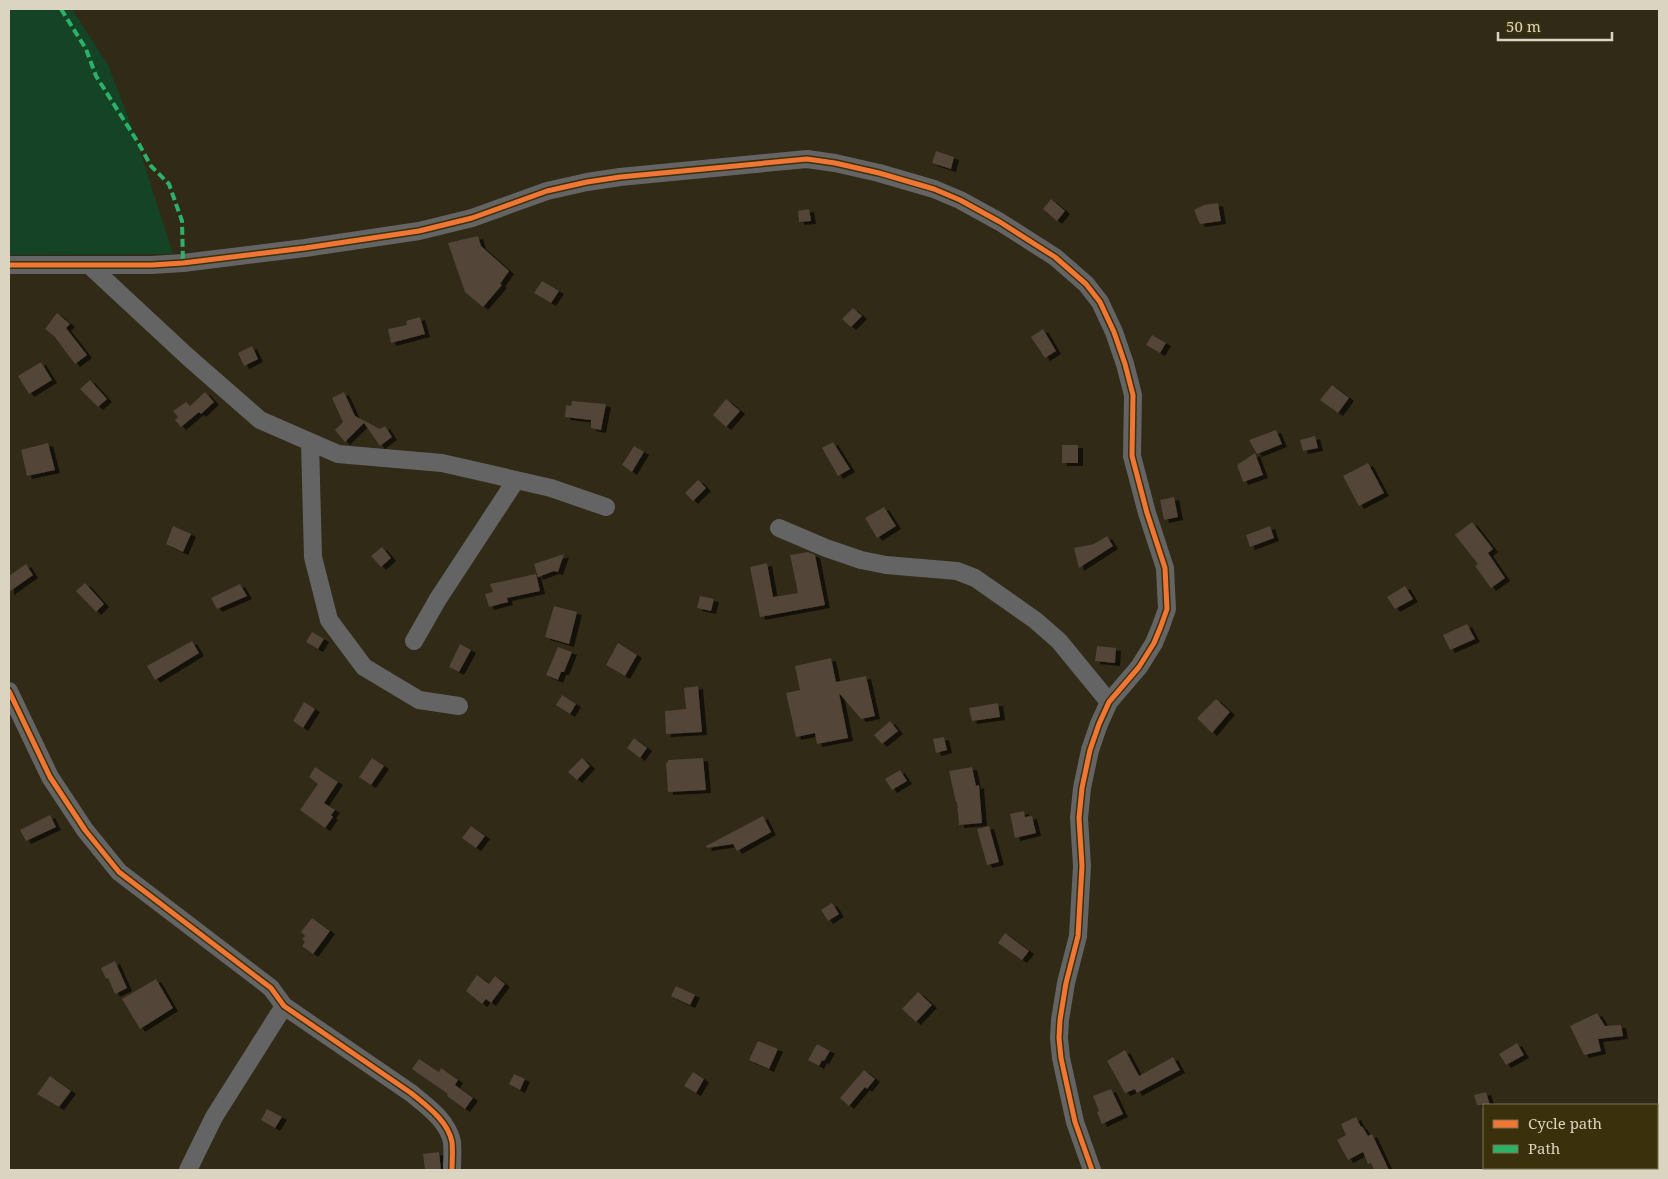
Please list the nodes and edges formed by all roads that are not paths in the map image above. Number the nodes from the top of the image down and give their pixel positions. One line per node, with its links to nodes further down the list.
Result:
1 (9, 264): 2 (street)
2 (89, 265): 3 (street); 9 (street)
3 (310, 442): 4 (street); 10 (street)
4 (516, 480): 5 (street); 7 (street)
5 (606, 507)
6 (779, 528): 9 (street)
7 (414, 642)
8 (9, 691): 11 (street)
9 (1109, 702): 14 (street)
10 (459, 706)
11 (284, 1006): 12 (street); 13 (street)
12 (188, 1170)
13 (452, 1170)
14 (1092, 1170)

